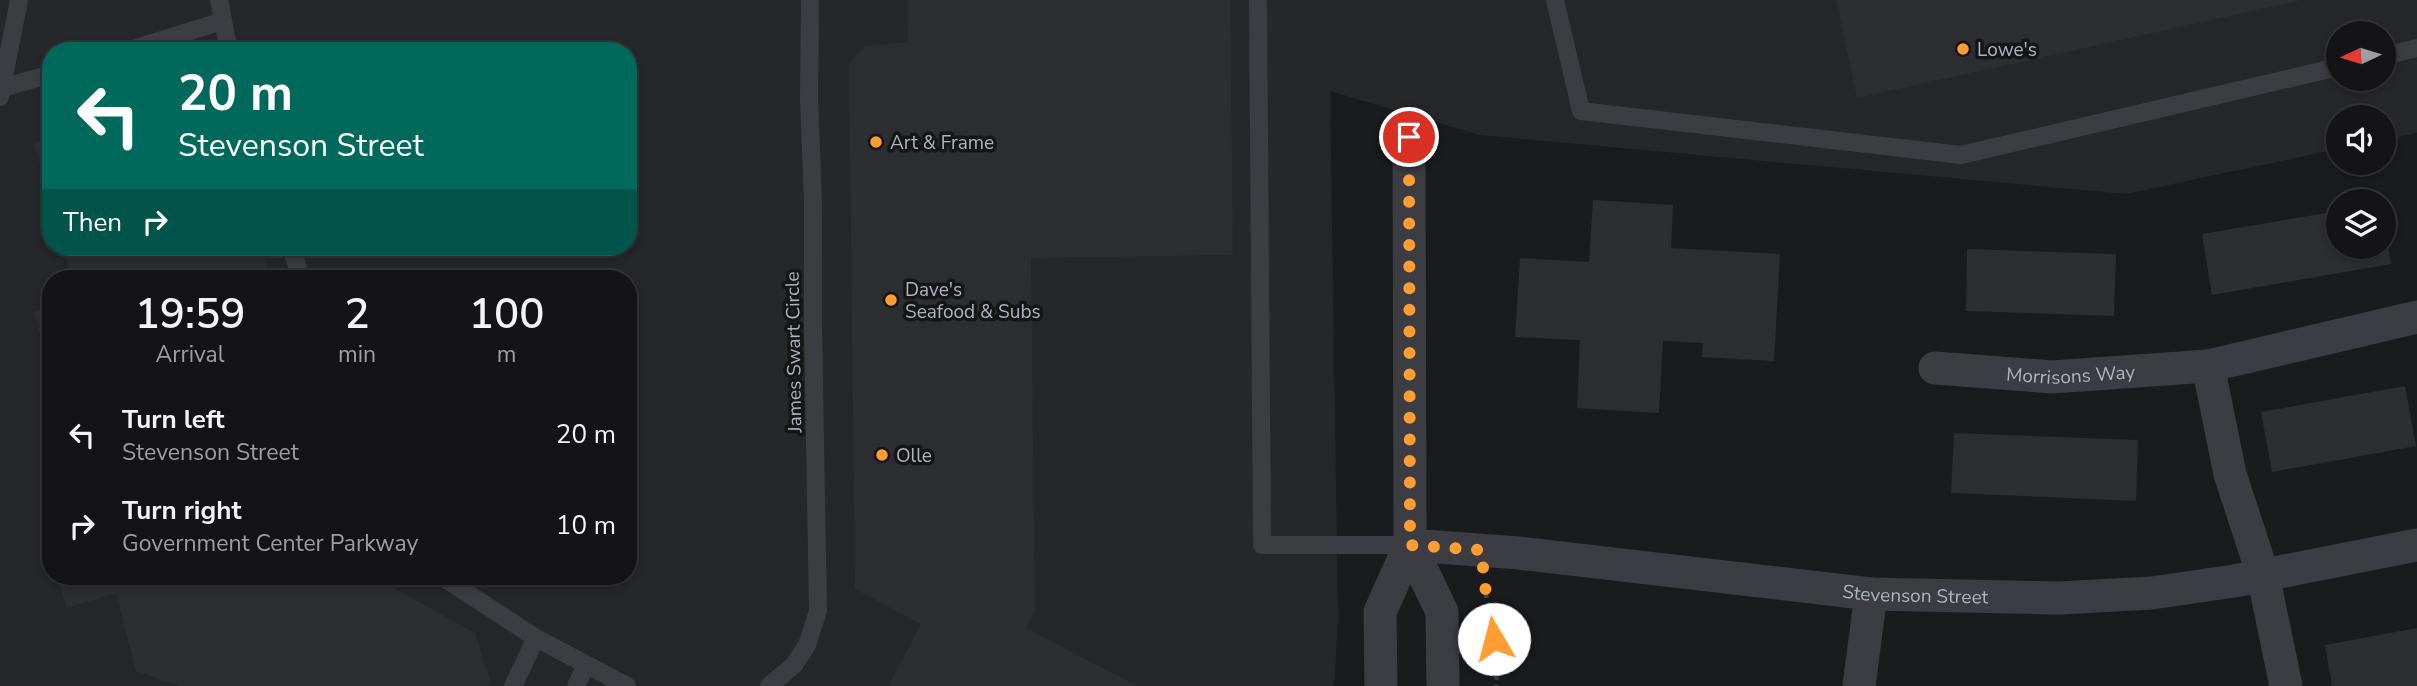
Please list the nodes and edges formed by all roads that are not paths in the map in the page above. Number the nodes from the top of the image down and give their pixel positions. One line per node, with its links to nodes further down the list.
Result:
1 (19, 0): 13 (lane)
2 (219, 0): 6 (lane)
3 (810, 0): 28 (lane, James Swart Circle)
4 (1258, 0): 18 (lane)
5 (1555, 0): 11 (lane)
6 (223, 21): 7 (lane); 8 (lane)
7 (155, 42)
8 (227, 42)
9 (2417, 48): 10 (lane)
10 (2396, 53)
11 (2326, 70)
12 (42, 77): 13 (lane)
13 (1, 93)
14 (1409, 137): 18 (street)
15 (2417, 317): 16 (street, Morrisons Way)
16 (2208, 366): 17 (street, Morrisons Way); 20 (street)
17 (1935, 368)
18 (1410, 545): 22 (street, Stevenson Street); 29 (street); 30 (street)
19 (2417, 545): 20 (street, Stevenson Street)
20 (2263, 575): 22 (street, Stevenson Street); 32 (street)
21 (455, 585): 23 (lane)
22 (1871, 594): 31 (street)
23 (536, 638): 24 (lane); 25 (lane)
24 (586, 665): 26 (lane); 27 (lane)
25 (513, 686)
26 (576, 686)
27 (627, 686)
28 (769, 686)
29 (1381, 686)
30 (1443, 686)
31 (1859, 686)
32 (2286, 686)

